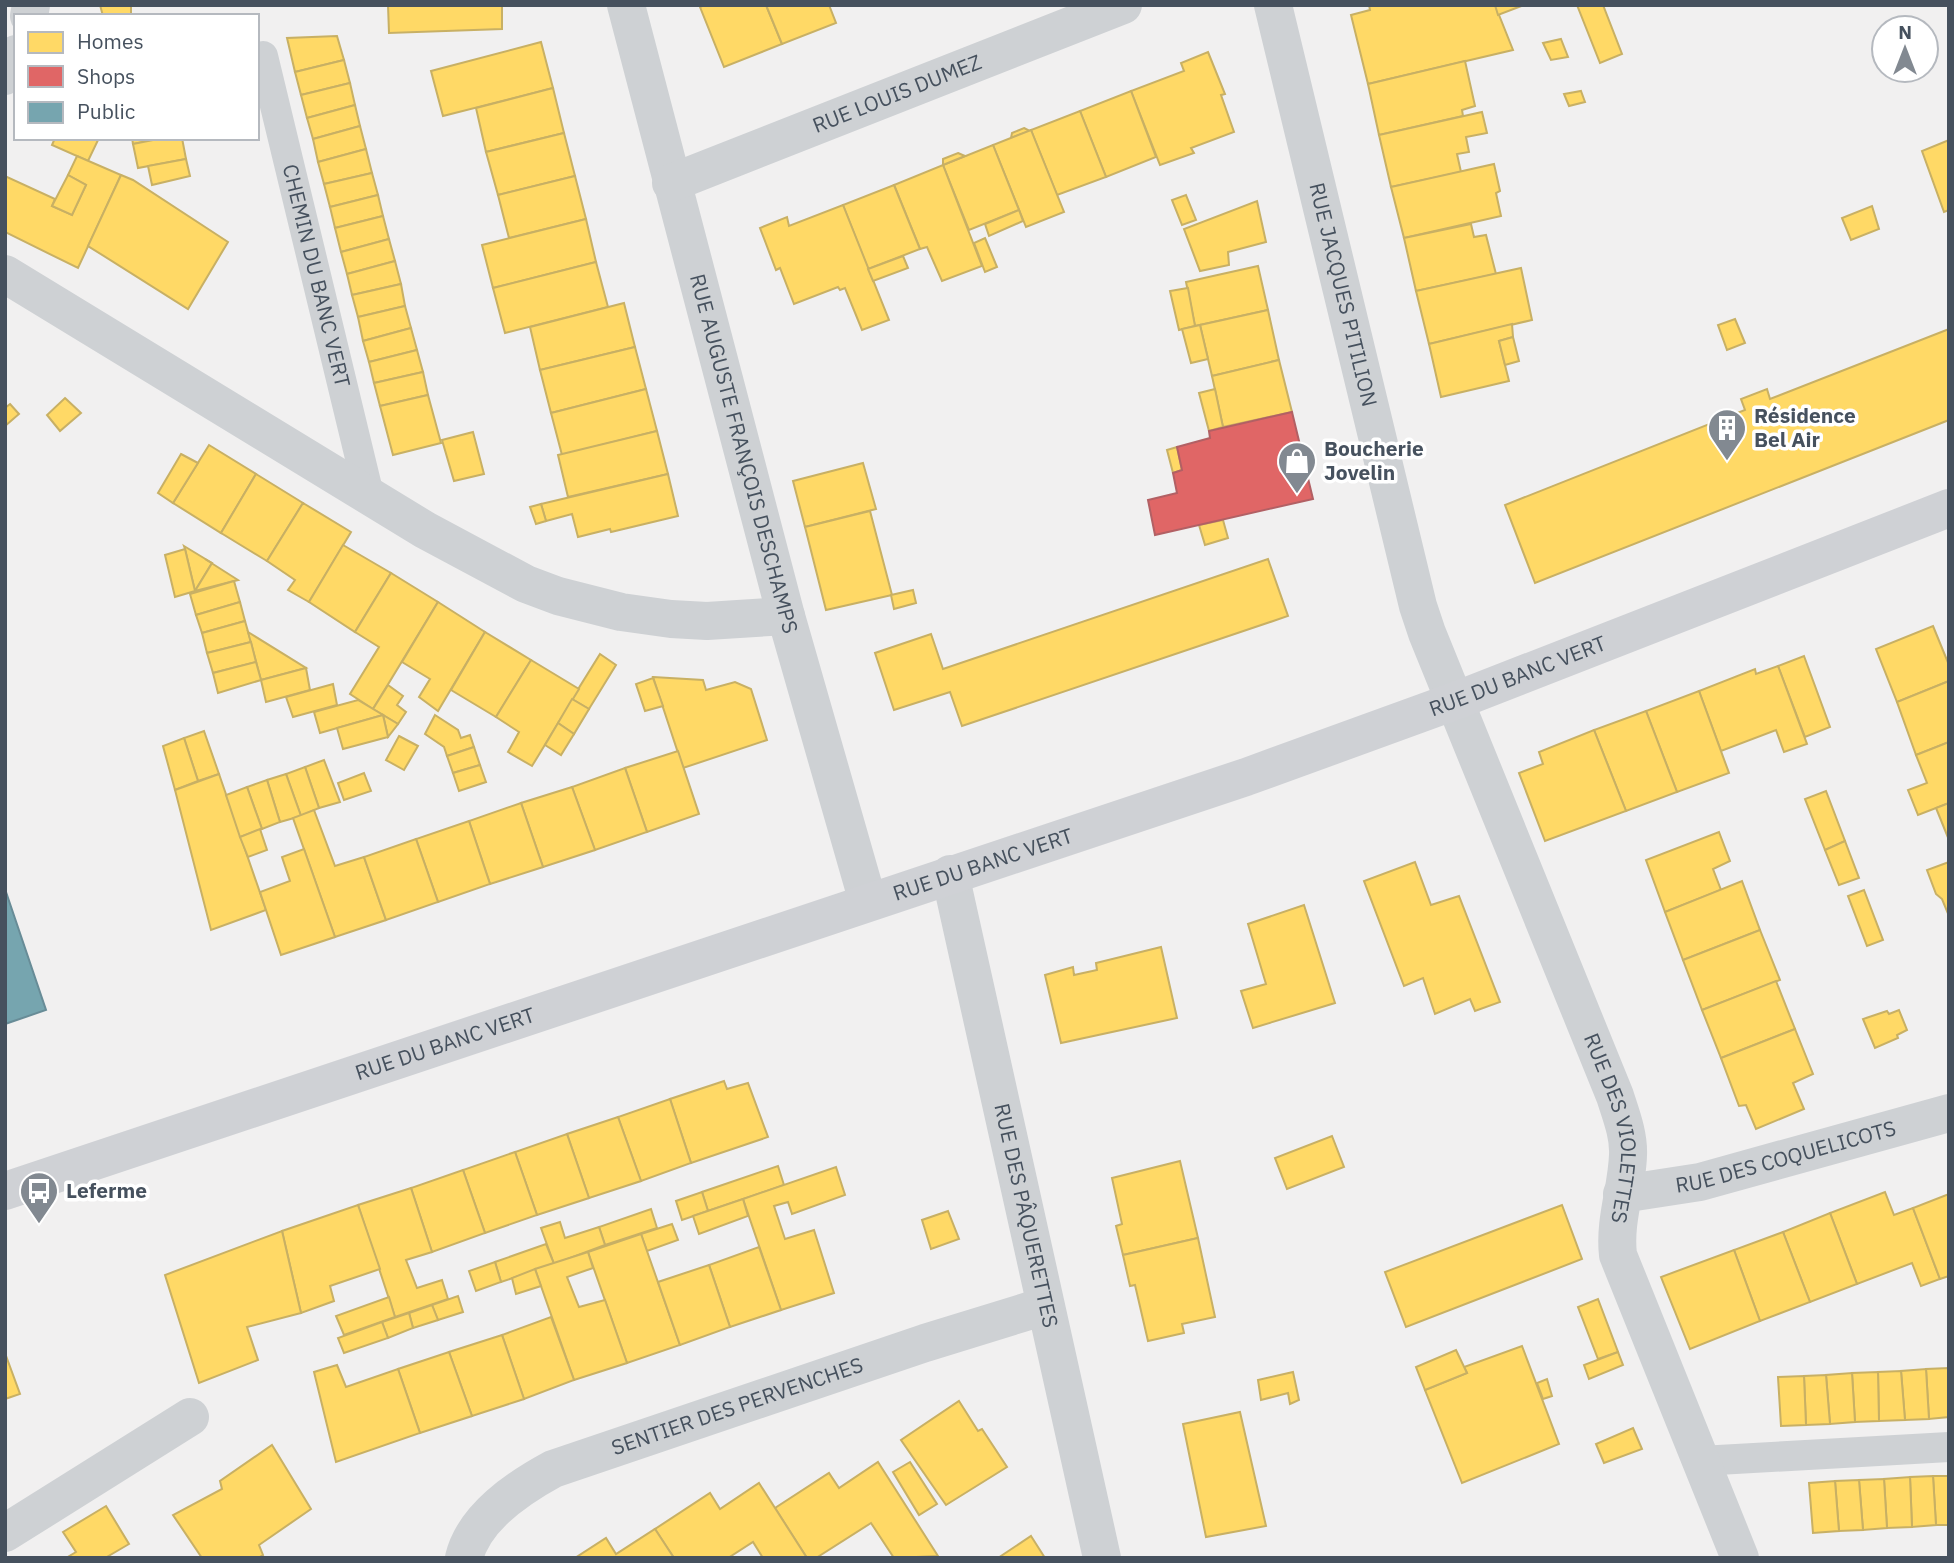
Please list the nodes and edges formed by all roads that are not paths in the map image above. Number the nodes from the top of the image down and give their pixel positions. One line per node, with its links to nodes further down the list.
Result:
1 (626, 5): 7 (street, RUE AUGUSTE FRANÇOIS DESCHAMPS)
2 (1123, 5): 7 (street, RUE LOUIS DUMEZ)
3 (1273, 5): 12 (street, RUE JACQUES PITILION)
4 (263, 56): 9 (lane, CHEMIN DU BANC VERT)
5 (14, 58): 6 (street)
6 (5, 76)
7 (671, 183): 11 (street, RUE AUGUSTE FRANÇOIS DESCHAMPS)
8 (5, 274): 9 (street)
9 (369, 495): 11 (street)
10 (1949, 508): 12 (street, RUE DU BANC VERT)
11 (786, 616): 14 (street, RUE AUGUSTE FRANÇOIS DESCHAMPS)
12 (1455, 701): 13 (street, RUE DU BANC VERT); 17 (street, RUE DES VIOLETTES)
13 (950, 874): 14 (street, RUE DU BANC VERT); 18 (street, RUE DES PÂQUERETTES)
14 (869, 901): 16 (street, RUE DU BANC VERT)
15 (1949, 1114): 17 (street, RUE DES COQUELICOTS)
16 (5, 1191)
17 (1622, 1194): 21 (street, RUE DES VIOLETTES)
18 (1045, 1306): 23 (street, SENTIER DES PERVENCHES); 24 (street, RUE DES PÂQUERETTES)
19 (190, 1417): 22 (street)
20 (1949, 1447): 21 (lane)
21 (1700, 1461): 25 (street, RUE DES VIOLETTES)
22 (5, 1533)
23 (464, 1558)
24 (1102, 1558)
25 (1740, 1558)

